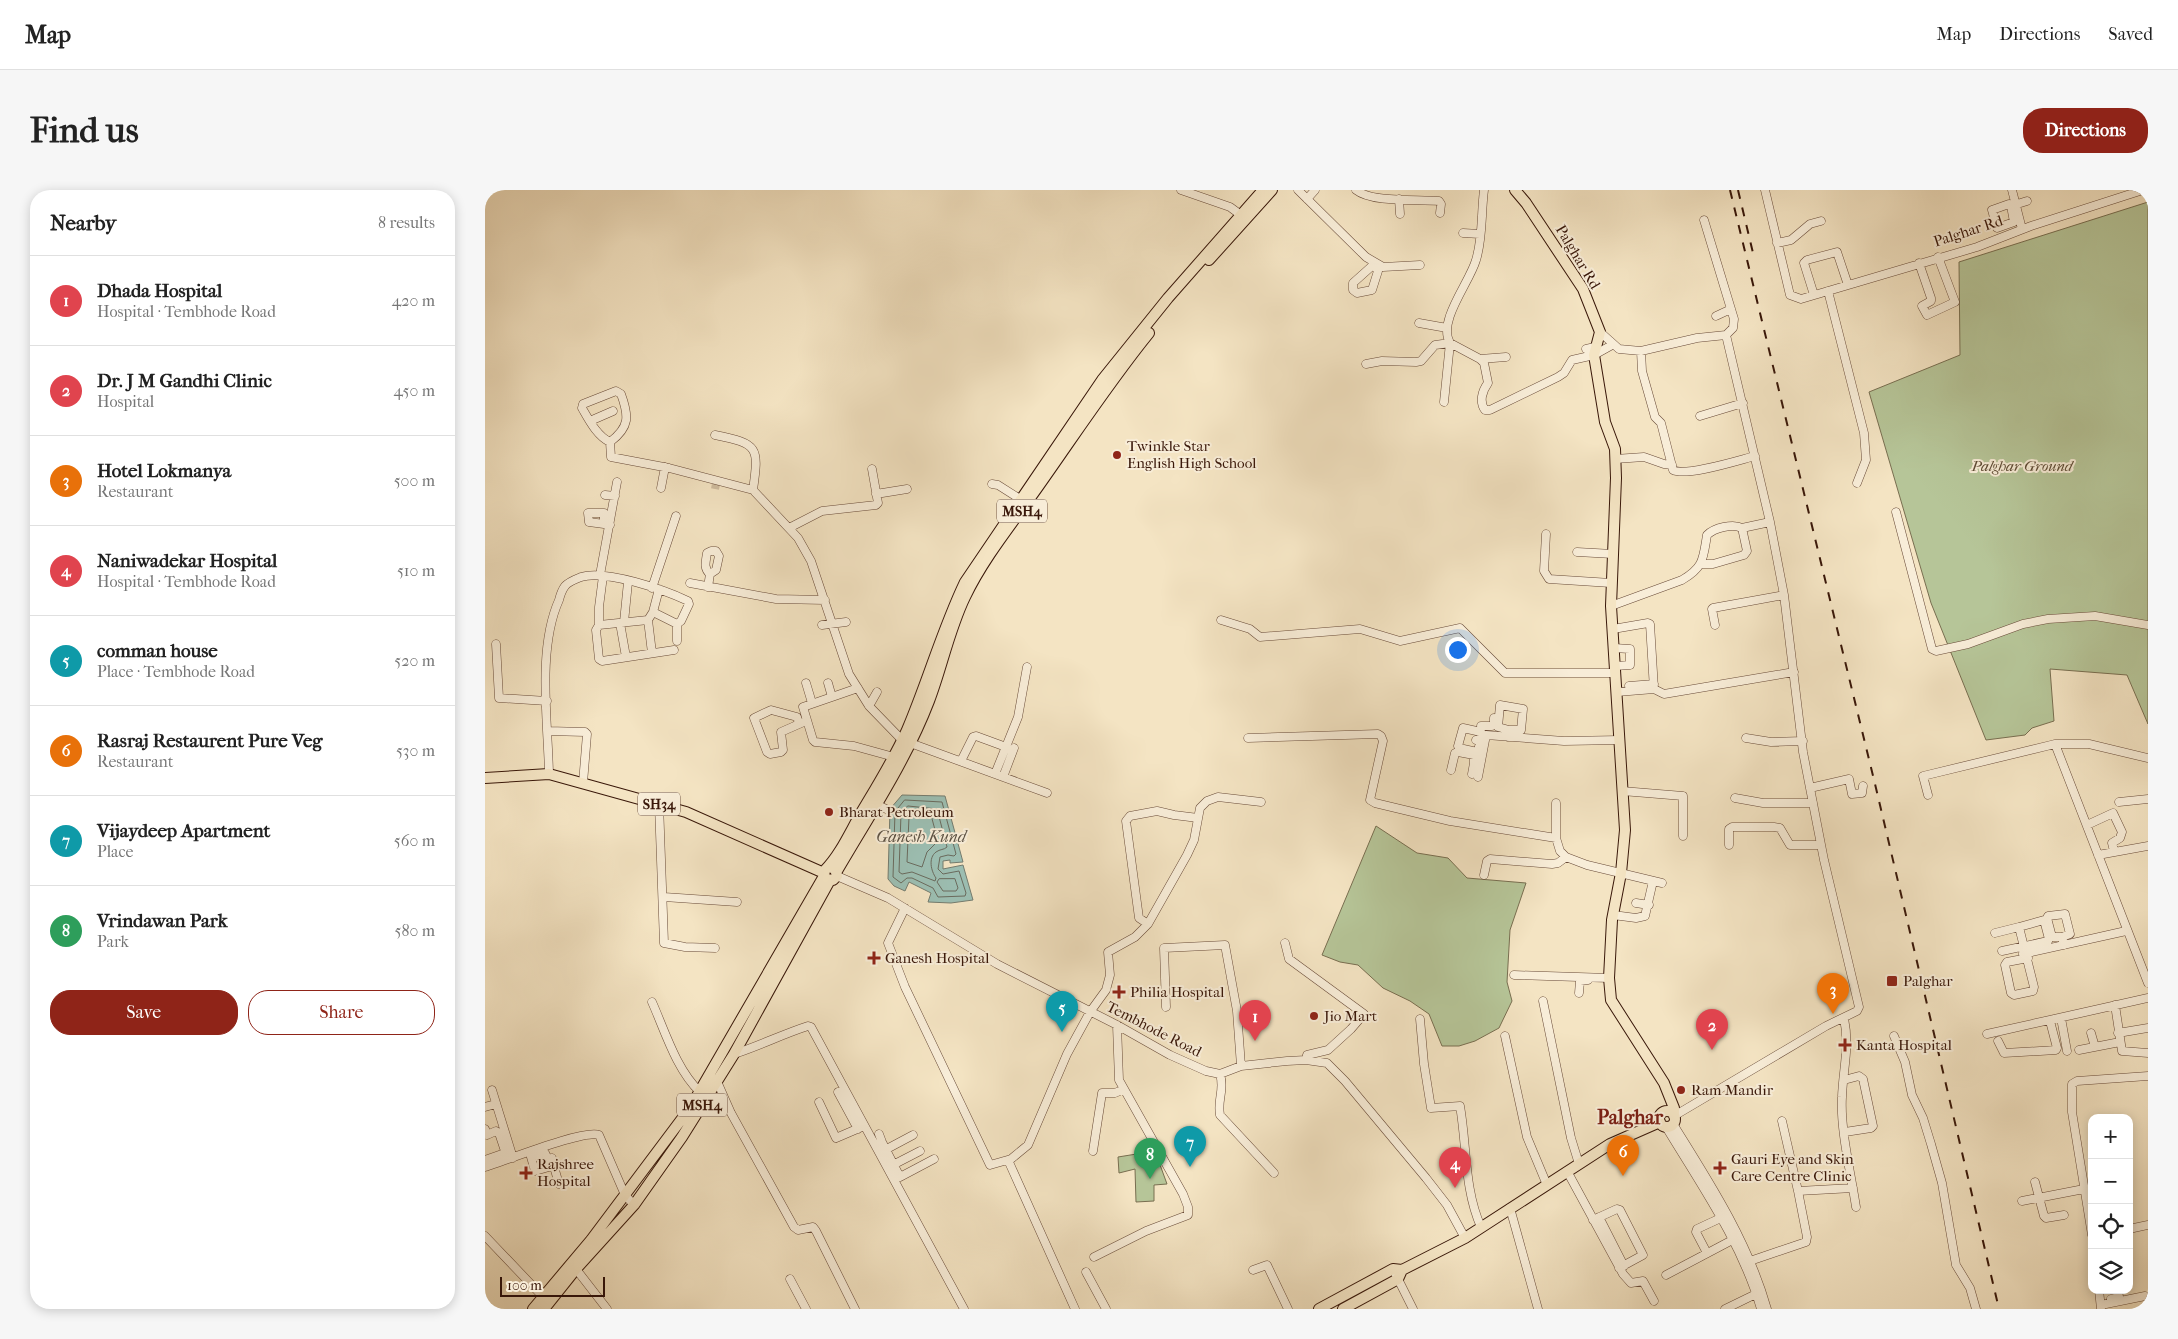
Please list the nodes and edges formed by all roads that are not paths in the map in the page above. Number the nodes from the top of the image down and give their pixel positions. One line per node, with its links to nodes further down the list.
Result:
1 (1181, 190): 18 (street)
2 (1263, 190): 18 (main road, MSH4)
3 (1272, 190): 18 (main road, MSH4)
4 (1298, 190): 13 (street)
5 (1315, 190): 13 (street)
6 (1355, 190): 12 (street)
7 (1484, 190): 23 (street)
8 (1515, 190): 35 (main road, Palghar Rd)
9 (1765, 190): 24 (street)
10 (2012, 190): 15 (street)
11 (2143, 190): 21 (street, Palghar Rd)
12 (1395, 196): 16 (street); 17 (street)
13 (1307, 198): 27 (street)
14 (2027, 201): 15 (street)
15 (2013, 205): 21 (street)
16 (1441, 213)
17 (1400, 214)
18 (1243, 217): 57 (main road, MSH4)
19 (1704, 220): 31 (street)
20 (1821, 221): 24 (street)
21 (2022, 229): 25 (street, Palghar Rd)
22 (1463, 233): 23 (street)
23 (1480, 234): 34 (street)
24 (1777, 243): 30 (street, Palghar Rd)
25 (1938, 257): 26 (street, Palghar Rd); 26 (street)
26 (1919, 263): 28 (street, Palghar Rd)
27 (1420, 265)
28 (1848, 285): 29 (street, Palghar Rd); 30 (street)
29 (1828, 291): 30 (street, Palghar Rd); 58 (street)
30 (1814, 295)
31 (1731, 309): 32 (street); 36 (street)
32 (1715, 316)
33 (1419, 323): 34 (street)
34 (1447, 328): 37 (street)
35 (1600, 332): 38 (street, Palghar Rd); 39 (main road)
36 (1726, 335): 40 (street); 45 (street)
37 (1450, 343): 42 (street); 43 (street); 44 (street)
38 (1612, 345): 39 (street); 40 (street)
39 (1592, 350): 42 (street); 52 (main road)
40 (1641, 351): 53 (street)
41 (1506, 357): 42 (street)
42 (1480, 359)
43 (1366, 364)
44 (1444, 402)
45 (1743, 403): 47 (street); 51 (street)
46 (613, 411): 48 (street)
47 (1701, 416)
48 (590, 421): 50 (street); 50 (street)
49 (715, 435): 62 (street)
50 (610, 442): 54 (street)
51 (1755, 456): 53 (street); 69 (street)
52 (1615, 459): 53 (street); 74 (main road)
53 (1672, 465)
54 (665, 467): 60 (street); 62 (street)
55 (871, 469): 63 (street)
56 (617, 482): 65 (street)
57 (1036, 483): 66 (main road, MSH4); 127 (main road, MSH4)
58 (1857, 483)
59 (992, 484): 66 (street)
60 (661, 488)
61 (907, 489): 63 (street)
62 (753, 490): 70 (street)
63 (876, 494): 70 (street)
64 (605, 495): 65 (street)
65 (615, 496): 77 (street)
66 (1020, 499): 127 (main road, MSH4)
67 (1897, 512): 96 (street)
68 (676, 516): 82 (street)
69 (1770, 522): 71 (street); 83 (street)
70 (789, 528): 84 (street)
71 (1742, 528): 75 (street); 75 (street)
72 (1546, 534): 79 (street)
73 (1577, 552): 74 (street)
74 (1613, 554): 79 (main road)
75 (1701, 564): 85 (street)
76 (710, 574): 81 (street)
77 (601, 575): 78 (street); 92 (street); 115 (street)
78 (628, 582): 82 (street); 89 (street)
79 (1611, 583): 85 (main road)
80 (690, 584): 81 (street)
81 (708, 587): 84 (street)
82 (656, 588): 86 (street); 91 (street)
83 (1784, 595): 95 (street); 106 (street)
84 (825, 600): 94 (street)
85 (1611, 606): 97 (main road)
86 (653, 612): 87 (street); 91 (street)
87 (647, 620): 89 (street); 102 (street)
88 (1221, 620): 105 (street)
89 (622, 622): 92 (street); 103 (street)
90 (846, 622): 94 (street)
91 (677, 624): 98 (street)
92 (599, 625): 103 (street)
93 (822, 625): 94 (street)
94 (831, 625): 111 (street)
95 (1715, 625)
96 (2148, 625)
97 (1613, 629): 100 (main road); 110 (street)
98 (677, 641)
99 (496, 644): 115 (street)
100 (1614, 648): 105 (main road); 105 (street)
101 (673, 650): 102 (street)
102 (652, 653): 103 (street)
103 (626, 657)
104 (1027, 667): 130 (street)
105 (1616, 670): 113 (main road)
106 (1794, 672): 110 (street); 128 (street)
107 (828, 682): 114 (street)
108 (806, 683): 116 (street)
109 (1629, 686): 110 (street)
110 (1654, 686): 113 (street)
111 (858, 688): 114 (street); 117 (street)
112 (877, 692): 117 (street)
113 (1617, 692): 126 (main road)
114 (831, 697): 116 (street)
115 (547, 700): 122 (street)
116 (812, 703): 119 (street)
117 (869, 706): 127 (street)
118 (1495, 710): 121 (street)
119 (802, 722): 119 (street); 131 (street)
120 (1470, 725): 121 (street)
121 (1481, 726): 125 (street)
122 (548, 731): 136 (street); 140 (street)
123 (1248, 738): 158 (street)
124 (1746, 738): 128 (street)
125 (1482, 740): 126 (street); 134 (street)
126 (1620, 740): 143 (main road)
127 (906, 741): 131 (main road, MSH4); 133 (street); 153 (main road, MSH4)
128 (1803, 742): 142 (street)
129 (2055, 744): 132 (street); 145 (street); 156 (street)
130 (1010, 747): 133 (street); 137 (street)
131 (893, 757): 166 (main road, MSH4)
132 (2148, 758)
133 (961, 761): 137 (street)
134 (1477, 764): 135 (street); 138 (street)
135 (1451, 770)
136 (549, 774): 139 (main road, SH34); 140 (main road, SH34)
137 (999, 775): 144 (street)
138 (1475, 776)
139 (485, 778)
140 (583, 783): 152 (main road, SH34)
141 (1863, 786): 142 (street)
142 (1810, 788): 151 (street)
143 (1622, 791): 157 (street); 165 (main road)
144 (1047, 793)
145 (1928, 795)
146 (1735, 798): 151 (street)
147 (2148, 799): 150 (street)
148 (1261, 802): 155 (street)
149 (1556, 802): 158 (street)
150 (2119, 802)
151 (1813, 803): 160 (street)
152 (659, 804): 166 (main road, SH34); 170 (street)
153 (877, 804): 154 (street); 166 (main road, MSH4)
154 (887, 809)
155 (1198, 818): 176 (street); 176 (street)
156 (2087, 825): 162 (street); 163 (street)
157 (1683, 836)
158 (1556, 838): 164 (street)
159 (1729, 845): 160 (street)
160 (1821, 845): 196 (street)
161 (2148, 846): 162 (street)
162 (2114, 852): 163 (street)
163 (2098, 855): 178 (street)
164 (1566, 857): 165 (street); 167 (street)
165 (1621, 873): 168 (street); 175 (main road)
166 (830, 874): 174 (street, Tembhode Road); 213 (main road, MSH4); 217 (main road, MSH4)
167 (1484, 875)
168 (1653, 881): 169 (street); 173 (street)
169 (1662, 883)
170 (663, 897): 171 (street); 181 (street)
171 (737, 902)
172 (1636, 903): 173 (street)
173 (1649, 905): 175 (street)
174 (905, 908): 195 (street, Tembhode Road); 244 (street)
175 (1613, 915): 187 (main road)
176 (1148, 924): 195 (street)
177 (2019, 927): 179 (street); 183 (street); 183 (street)
178 (2126, 931): 183 (street); 185 (street)
179 (1995, 933)
180 (1285, 943): 214 (street)
181 (715, 948)
182 (2001, 950): 183 (street)
183 (2026, 953): 183 (street); 184 (street)
184 (2002, 959)
185 (2145, 967): 188 (street)
186 (1514, 975): 187 (street)
187 (1609, 979): 189 (street); 229 (main road)
188 (2148, 982)
189 (1579, 993)
190 (2148, 998): 193 (street)
191 (1543, 1001): 245 (street)
192 (652, 1002): 221 (street)
193 (2115, 1005): 197 (street); 203 (street)
194 (1166, 1007): 215 (street)
195 (1090, 1012): 200 (street, Tembhode Road); 244 (street)
196 (1843, 1018): 219 (street); 229 (street)
197 (2061, 1018): 199 (street); 211 (street)
198 (1420, 1019): 267 (street)
199 (2050, 1020): 204 (street); 207 (street)
200 (1117, 1025): 216 (street, Tembhode Road); 220 (street)
201 (2148, 1028): 203 (street)
202 (2091, 1033): 209 (street)
203 (2118, 1033): 208 (street)
204 (1987, 1034)
205 (1505, 1036): 252 (street)
206 (1894, 1036): 303 (street)
207 (1999, 1041)
208 (2120, 1042): 209 (street); 212 (street)
209 (2095, 1047): 210 (street)
210 (2079, 1050)
211 (2067, 1051)
212 (2148, 1053)
213 (734, 1054): 217 (main road, MSH4); 227 (street)
214 (1306, 1060): 215 (street); 270 (street)
215 (1241, 1066): 216 (street)
216 (1221, 1074): 249 (street)
217 (714, 1076): 221 (main road, MSH4); 259 (main road, MSH4); 291 (street)
218 (2148, 1076): 254 (street)
219 (1844, 1080): 231 (street); 231 (street)
220 (1124, 1089): 238 (street); 273 (street)
221 (700, 1092): 256 (main road, MSH4)
222 (838, 1092): 227 (street)
223 (485, 1101): 225 (street)
224 (819, 1102): 230 (street)
225 (496, 1104): 226 (street); 240 (street)
226 (485, 1107)
227 (850, 1108): 230 (street)
228 (1782, 1121): 255 (street)
229 (1668, 1122): 245 (main road); 264 (street)
230 (861, 1128): 237 (street)
231 (1845, 1132): 253 (street)
232 (486, 1133): 243 (street)
233 (879, 1134): 237 (street)
234 (913, 1135): 237 (street)
235 (548, 1146): 239 (street); 241 (street); 256 (street)
236 (920, 1150): 246 (street)
237 (882, 1151): 246 (street)
238 (1093, 1151)
239 (531, 1155): 240 (street); 241 (street); 241 (street)
240 (513, 1158): 247 (street)
241 (550, 1159): 251 (street)
242 (934, 1159): 246 (street)
243 (485, 1160)
244 (1007, 1160): 293 (street)
245 (1579, 1164): 248 (main road)
246 (890, 1166): 292 (street)
247 (485, 1167)
248 (1567, 1172): 252 (main road); 265 (street)
249 (1274, 1173)
250 (2035, 1182): 257 (street)
251 (559, 1184)
252 (1547, 1185): 261 (main road)
253 (1853, 1188): 255 (street); 260 (street)
254 (2084, 1189): 257 (street); 262 (street)
255 (1799, 1191): 274 (street)
256 (625, 1195): 259 (street); 286 (main road, MSH4)
257 (2039, 1198): 258 (street); 263 (street)
258 (2022, 1201)
259 (634, 1205): 276 (main road, MSH4)
260 (1856, 1207)
261 (1510, 1208): 267 (main road); 299 (street)
262 (2088, 1212)
263 (2064, 1215)
264 (1724, 1217): 271 (street); 272 (street)
265 (1596, 1219): 275 (street); 275 (street)
266 (2148, 1225): 268 (street)
267 (1481, 1227): 270 (main road)
268 (2133, 1228)
269 (485, 1236): 286 (street)
270 (1465, 1238): 279 (main road)
271 (1736, 1238): 272 (street); 274 (street)
272 (1707, 1253): 280 (street)
273 (1094, 1257)
274 (1747, 1262): 282 (street)
275 (1622, 1267): 285 (street)
276 (576, 1269): 286 (main road, MSH4); 289 (street)
277 (1253, 1270): 295 (street)
278 (1087, 1272): 294 (street)
279 (1397, 1273): 296 (main road); 297 (main road); 298 (street)
280 (1666, 1275)
281 (790, 1279): 290 (street)
282 (1759, 1292): 300 (street); 301 (street); 302 (street)
283 (2118, 1294): 287 (street)
284 (2145, 1296): 287 (street)
285 (1655, 1301)
286 (545, 1303): 288 (main road, MSH4)
287 (2103, 1305)
288 (533, 1309)
289 (607, 1309)
290 (806, 1309)
291 (855, 1309)
292 (964, 1309)
293 (1075, 1309)
294 (1106, 1309)
295 (1288, 1309)
296 (1319, 1309)
297 (1343, 1309)
298 (1413, 1309)
299 (1538, 1309)
300 (1725, 1309)
301 (1761, 1309)
302 (1767, 1309)
303 (1976, 1309)

